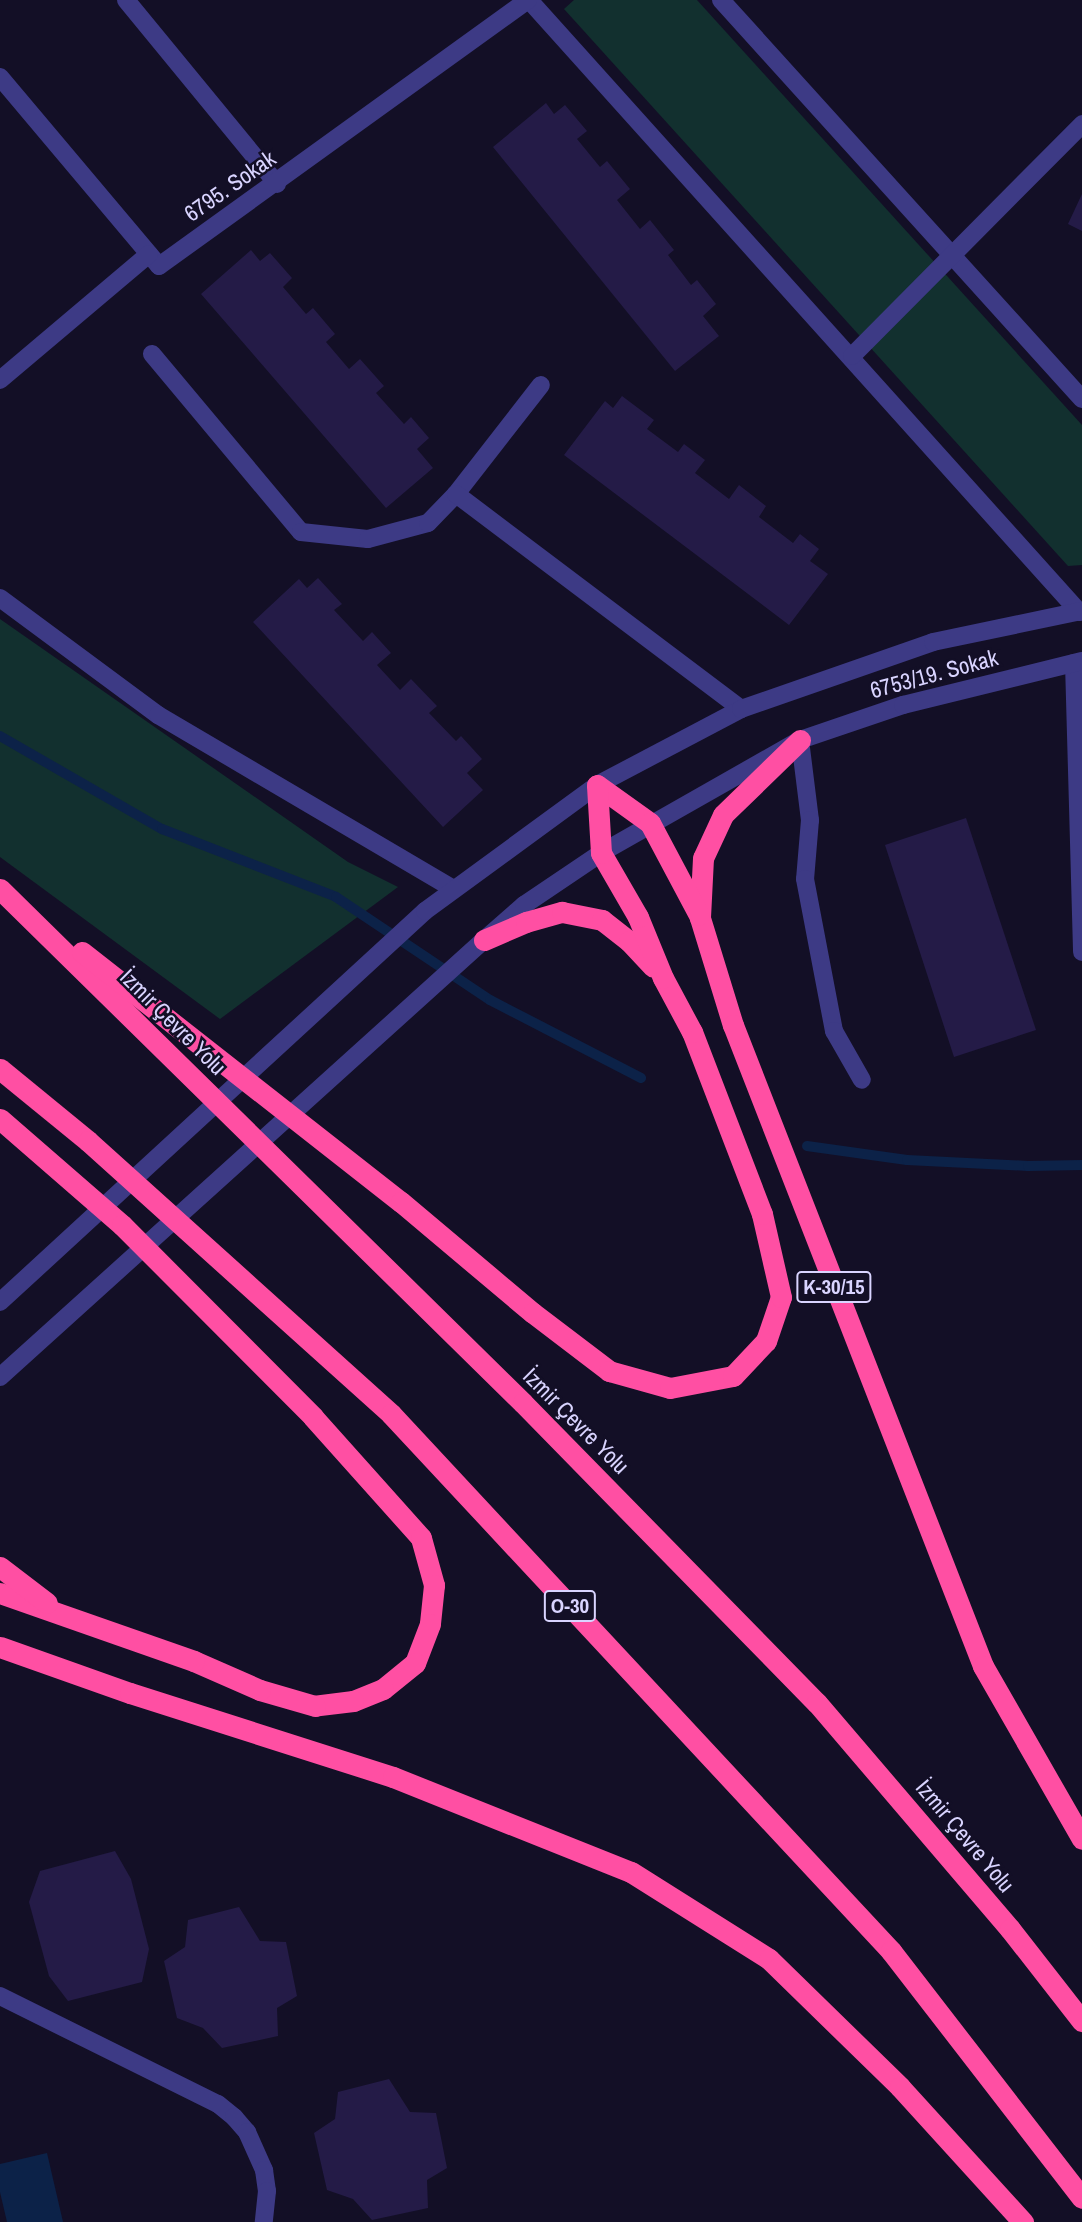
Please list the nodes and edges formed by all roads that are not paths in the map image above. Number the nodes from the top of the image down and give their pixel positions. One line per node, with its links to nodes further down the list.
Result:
1 (126, 0): 6 (street)
2 (528, 0): 6 (street, 6795. Sokak); 10 (street)
3 (721, 0): 7 (street)
4 (0, 77): 8 (street)
5 (1082, 124): 7 (street)
6 (277, 184): 8 (street, 6795. Sokak)
7 (951, 253): 10 (street); 13 (street)
8 (149, 254): 11 (street)
9 (152, 354): 14 (street)
10 (852, 356): 16 (street)
11 (0, 380)
12 (541, 385): 14 (street)
13 (1082, 399)
14 (456, 494): 18 (street)
15 (0, 598): 23 (street)
16 (1080, 611): 18 (street)
17 (1078, 662): 19 (street, 6753/19. Sokak); 27 (street)
18 (741, 709): 20 (street)
19 (800, 740): 21 (street, 6753/19. Sokak); 25 (highway, K-30/15); 30 (street)
20 (597, 785): 21 (highway); 22 (highway); 23 (street)
21 (650, 823): 22 (street, 6753/19. Sokak); 25 (highway)
22 (601, 853): 26 (street, 6753/19. Sokak); 28 (highway)
23 (453, 889): 32 (street)
24 (1, 890): 28 (highway); 40 (highway, İzmir Çevre Yolu)
25 (700, 918): 38 (highway, K-30/15)
26 (484, 940): 28 (highway); 33 (street, 6753/19. Sokak)
27 (1082, 952)
28 (663, 978)
29 (0, 1069): 41 (highway, O-30)
30 (862, 1080)
31 (0, 1119): 36 (highway)
32 (0, 1302)
33 (0, 1377)
34 (0, 1567): 36 (highway)
35 (0, 1593): 36 (highway)
36 (63, 1615)
37 (0, 1647): 43 (highway)
38 (1082, 1839)
39 (0, 1996): 42 (street)
40 (1082, 2021)
41 (1082, 2198)
42 (264, 2222)
43 (1023, 2222)

